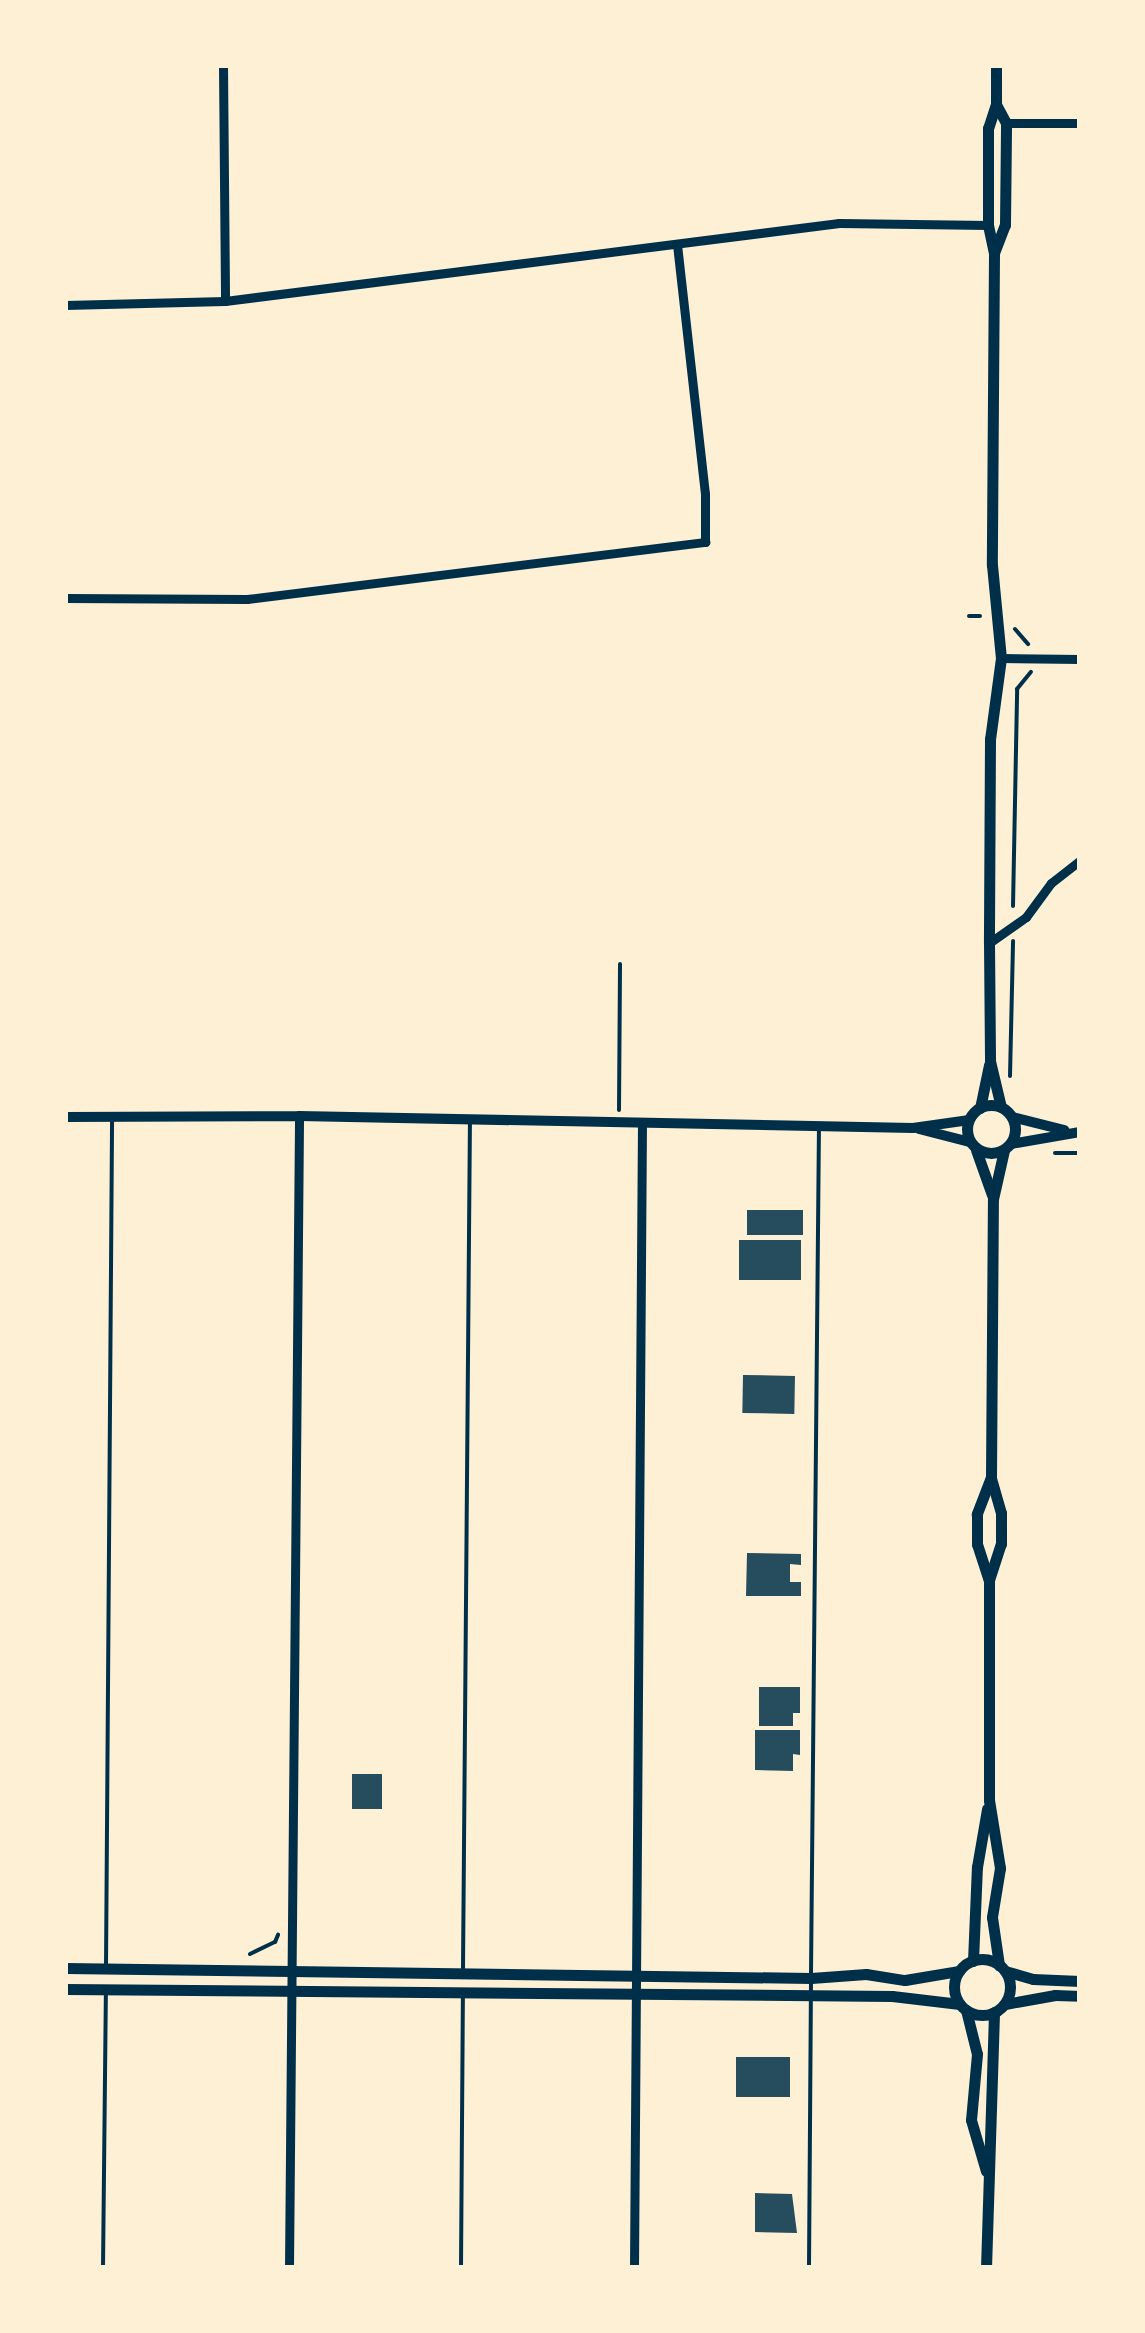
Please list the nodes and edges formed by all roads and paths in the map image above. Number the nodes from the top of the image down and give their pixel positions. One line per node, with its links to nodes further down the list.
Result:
1 (222, 65): 9 (street)
2 (996, 65): 3 (main road)
3 (996, 104): 5 (main road); 6 (main road)
4 (1080, 122): 5 (street)
5 (1006, 123): 8 (main road)
6 (988, 225): 7 (street); 8 (main road)
7 (678, 246): 9 (street); 11 (street)
8 (994, 253): 13 (main road)
9 (225, 302): 10 (street)
10 (65, 305)
11 (65, 598)
12 (968, 616): 13 (path)
13 (995, 616): 14 (main road); 15 (path)
14 (1002, 658): 15 (street); 19 (main road)
15 (1032, 659): 16 (street); 18 (path)
16 (1080, 659)
17 (1080, 860): 18 (street)
18 (1013, 927): 19 (street); 22 (path)
19 (989, 944): 21 (main road)
20 (620, 964): 31 (path)
21 (990, 1061): 23 (main road); 24 (main road)
22 (1010, 1094)
23 (1002, 1107): 24 (main road); 28 (main road)
24 (980, 1108): 30 (main road)
25 (112, 1116): 26 (street); 27 (street); 47 (lane)
26 (299, 1116): 29 (street); 49 (street)
27 (65, 1117)
28 (1012, 1117): 35 (street); 37 (main road)
29 (470, 1120): 31 (street); 52 (lane)
30 (968, 1120): 34 (street); 36 (main road)
31 (619, 1125): 32 (street)
32 (642, 1125): 33 (street); 53 (street)
33 (819, 1125): 34 (street); 54 (lane)
34 (913, 1128): 36 (street)
35 (1075, 1132): 37 (street)
36 (973, 1146): 37 (main road); 40 (main road)
37 (1008, 1147): 40 (main road)
38 (1048, 1153): 39 (path)
39 (1080, 1154)
40 (993, 1199): 41 (main road)
41 (992, 1476): 42 (main road); 42 (main road)
42 (989, 1580): 43 (main road)
43 (989, 1800): 46 (main road); 50 (main road)
44 (283, 1922): 45 (path)
45 (233, 1954)
46 (973, 1961): 50 (main road); 51 (main road)
47 (106, 1966): 48 (main road); 49 (main road)
48 (65, 1968)
49 (291, 1968): 52 (main road); 58 (street)
50 (1002, 1968): 55 (main road); 64 (main road)
51 (959, 1971): 54 (main road); 63 (main road)
52 (462, 1973): 53 (main road)
53 (638, 1976): 54 (main road); 60 (street)
54 (810, 1978): 61 (lane)
55 (1080, 1981)
56 (65, 1988): 57 (main road)
57 (106, 1988): 58 (main road); 66 (lane)
58 (290, 1990): 59 (main road); 67 (street)
59 (463, 1992): 60 (main road); 68 (lane)
60 (638, 1994): 61 (main road); 69 (street)
61 (810, 1996): 63 (main road); 70 (lane)
62 (1080, 1996): 64 (main road)
63 (963, 2007): 64 (main road); 65 (main road)
64 (999, 2008): 65 (main road)
65 (987, 2176): 71 (main road)
66 (103, 2268)
67 (289, 2268)
68 (461, 2268)
69 (634, 2268)
70 (809, 2268)
71 (986, 2268)

